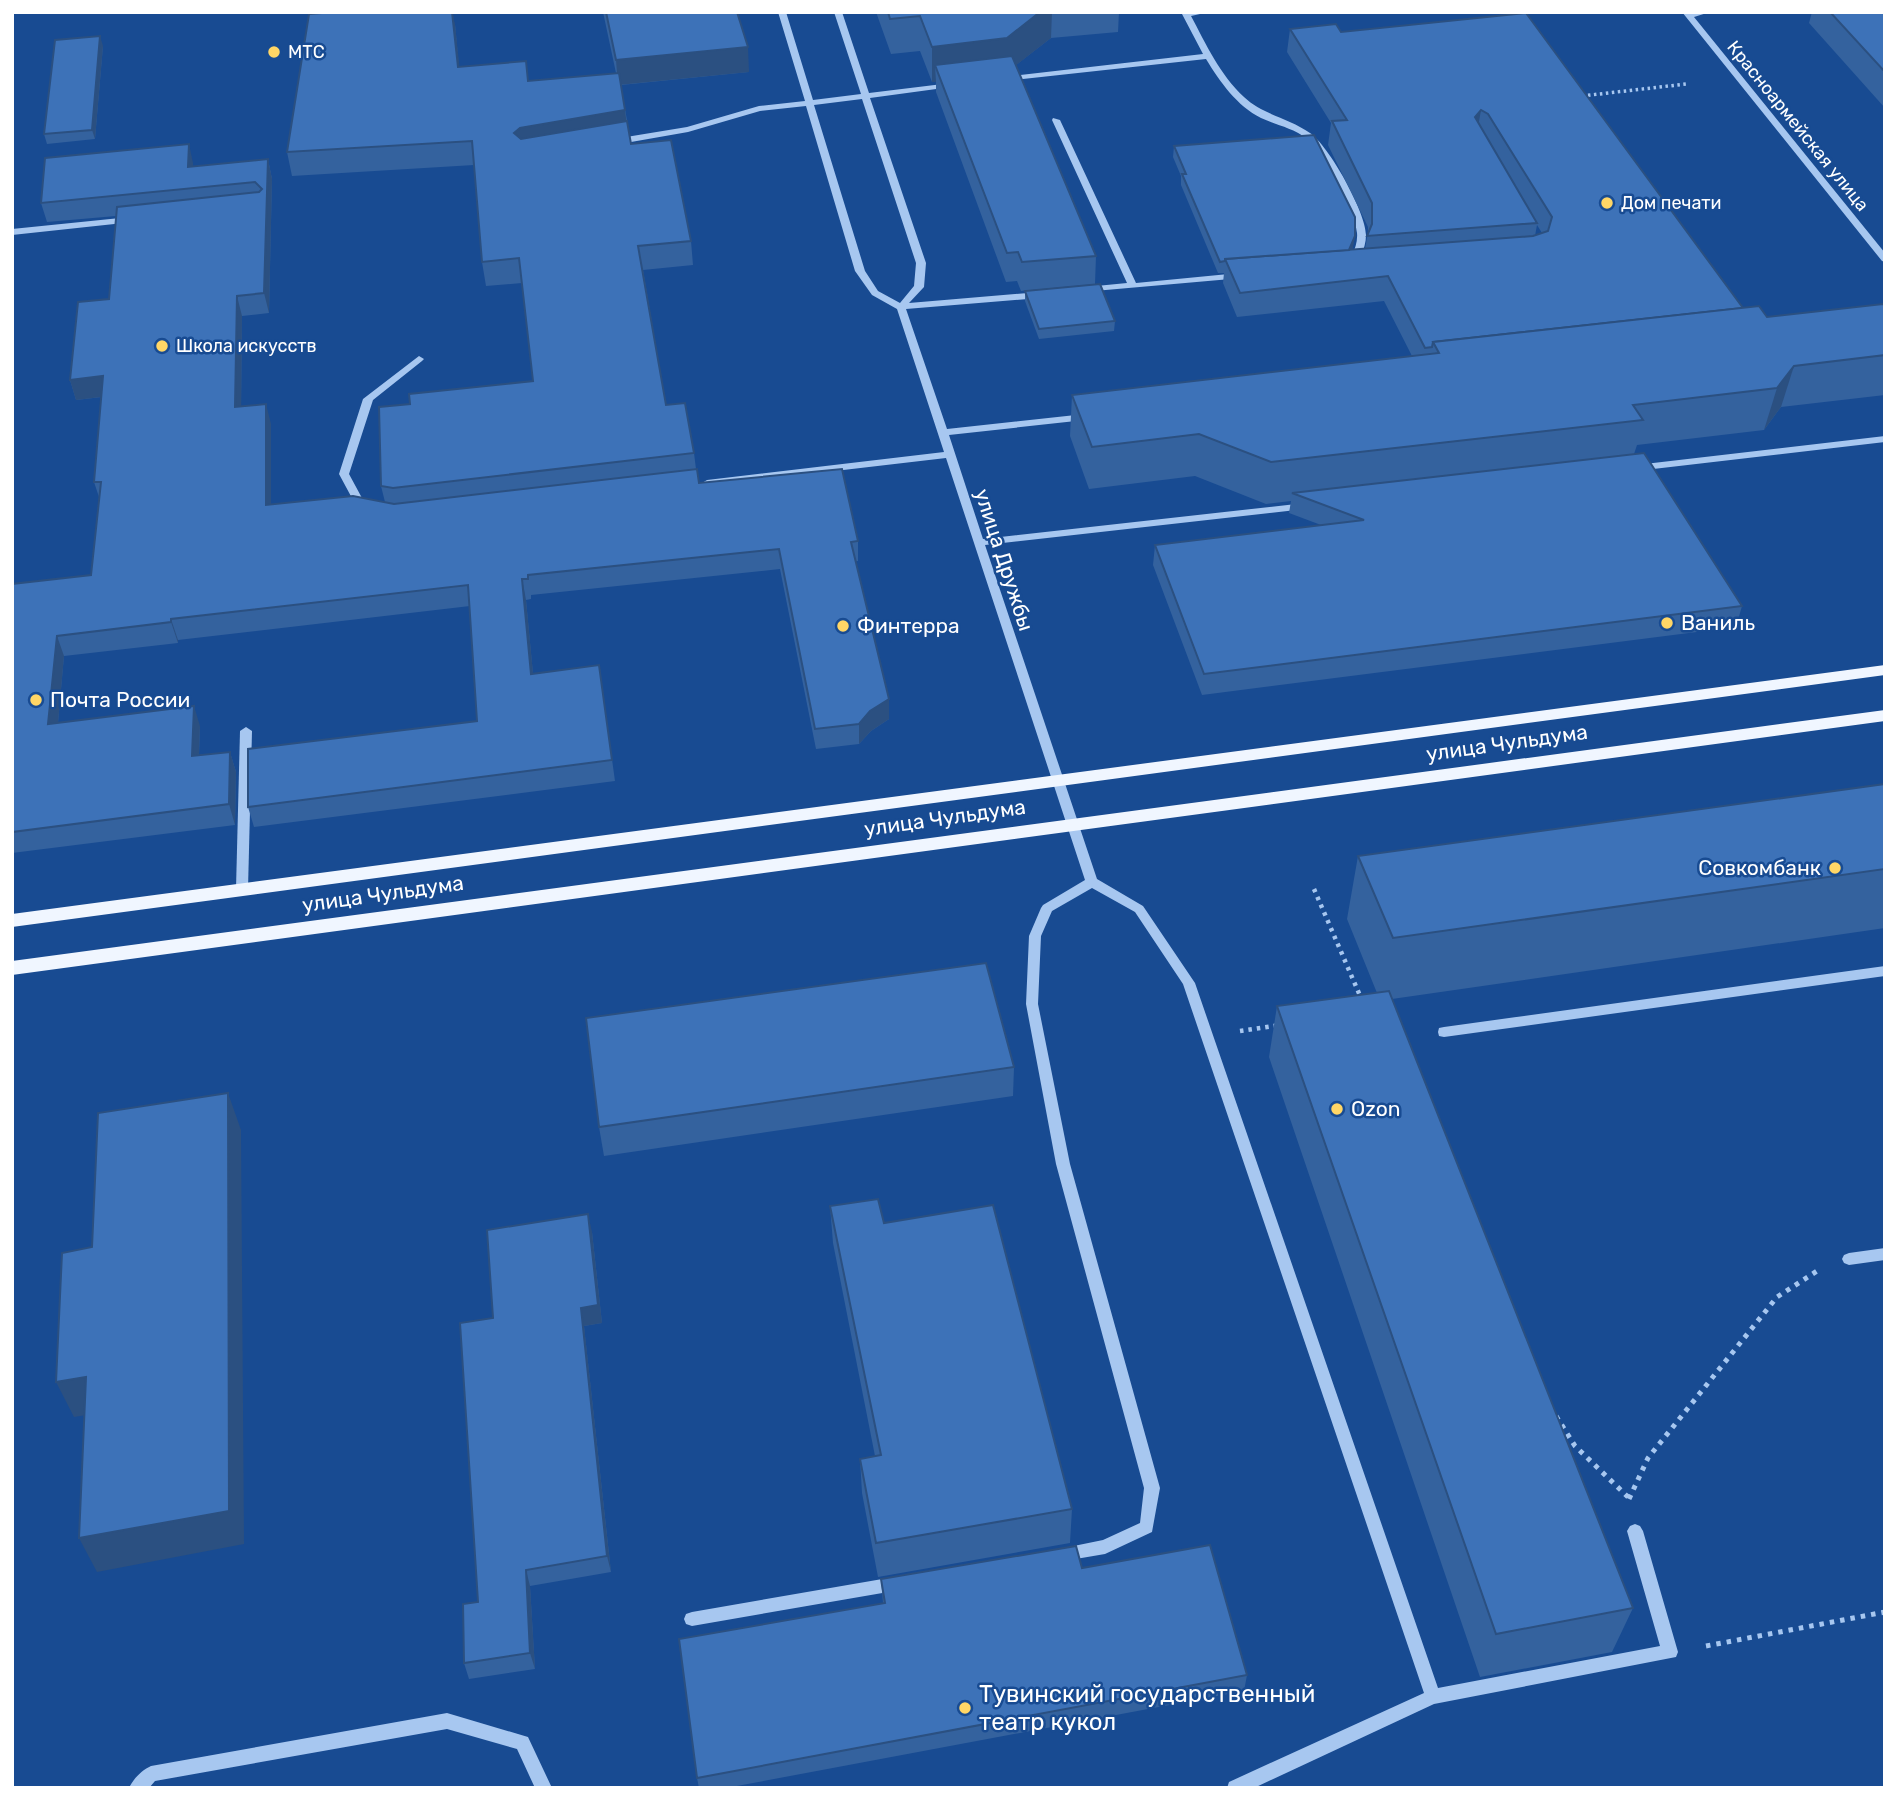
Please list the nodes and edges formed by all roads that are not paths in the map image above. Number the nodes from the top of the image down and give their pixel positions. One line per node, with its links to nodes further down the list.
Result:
1 (782, 12): 10 (street)
2 (838, 12): 9 (street)
3 (1205, 12): 6 (street)
4 (1706, 12): 5 (street)
5 (1688, 14): 15 (street, Красноармейская улица)
6 (1209, 56): 7 (street); 17 (street)
7 (998, 79)
8 (958, 84): 9 (street)
9 (865, 94): 10 (street); 23 (street)
10 (811, 101): 12 (street); 23 (street)
11 (1056, 120): 20 (street)
12 (604, 144)
13 (136, 219): 14 (street)
14 (12, 232)
15 (1885, 259)
16 (1364, 265): 17 (street)
17 (1353, 266): 18 (street)
18 (1339, 267)
19 (1257, 274): 20 (street)
20 (1133, 286): 21 (street)
21 (1079, 291)
22 (1052, 294): 23 (street)
23 (901, 307): 26 (street, улица Дружбы)
24 (419, 359): 32 (street)
25 (1092, 416): 26 (street)
26 (942, 433): 28 (street, улица Дружбы)
27 (1885, 439): 29 (street)
28 (950, 454): 30 (street); 33 (street, улица Дружбы)
29 (1620, 470)
30 (697, 484)
31 (1317, 504): 33 (street)
32 (376, 516)
33 (978, 543): 37 (street, улица Дружбы)
34 (1885, 670): 37 (main road, улица Чульдума)
35 (1885, 715): 38 (main road, улица Чульдума)
36 (246, 731): 40 (street)
37 (1056, 779): 38 (street, улица Дружбы); 40 (main road, улица Чульдума)
38 (1070, 824): 39 (street, улица Дружбы); 42 (main road, улица Чульдума)
39 (1092, 882): 48 (street); 51 (street)
40 (242, 889): 41 (main road, улица Чульдума)
41 (12, 921)
42 (12, 968)
43 (1885, 971): 44 (street)
44 (1444, 1032)
45 (1885, 1254): 46 (street)
46 (1849, 1259)
47 (1635, 1531): 51 (street)
48 (1049, 1557)
49 (912, 1581): 50 (street)
50 (692, 1619)
51 (1433, 1697): 54 (street)
52 (137, 1788): 53 (street)
53 (544, 1788)
54 (1235, 1788)

